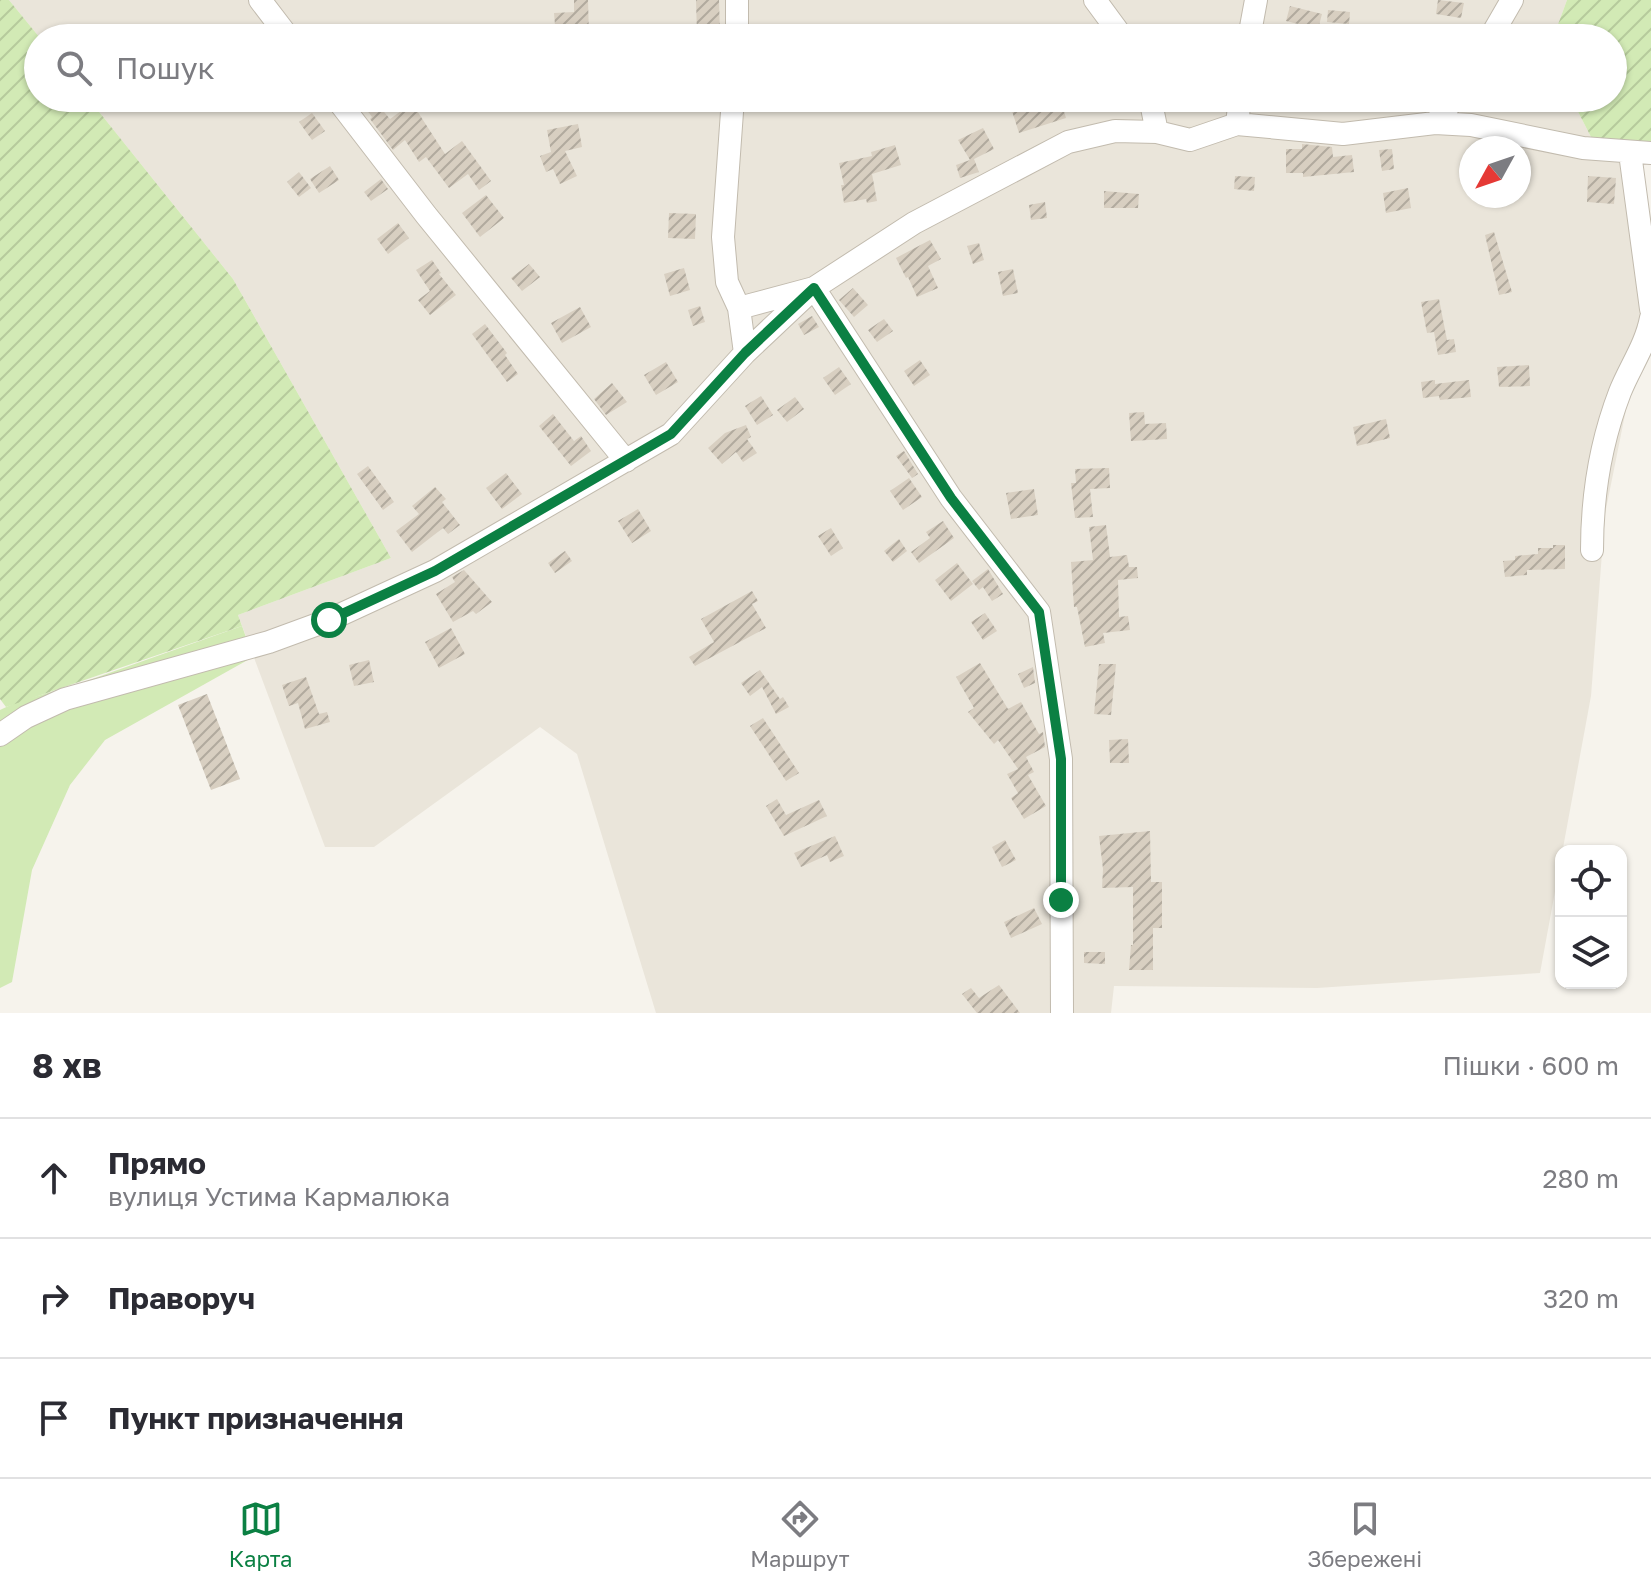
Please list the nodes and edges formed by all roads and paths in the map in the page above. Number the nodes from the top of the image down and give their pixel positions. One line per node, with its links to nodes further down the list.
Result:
1 (260, 0): 6 (street)
2 (737, 0): 7 (street)
3 (1095, 0): 8 (street)
4 (1256, 0): 9 (street)
5 (1512, 0): 10 (street)
6 (278, 24)
7 (737, 24)
8 (1113, 24)
9 (1252, 24)
10 (1498, 24)
11 (347, 112): 25 (street)
12 (732, 112): 21 (street)
13 (1153, 112): 18 (street)
14 (1238, 112): 17 (street)
15 (1444, 112): 16 (street)
16 (1435, 123): 17 (street); 19 (street)
17 (1237, 124): 18 (street)
18 (1157, 132): 20 (street)
19 (1641, 153): 22 (street)
20 (814, 288): 21 (street); 24 (street); 28 (street)
21 (739, 308): 24 (street)
22 (1651, 309)
23 (1651, 318): 26 (street)
24 (745, 353): 25 (street)
25 (626, 461): 27 (street)
26 (1592, 550)
27 (0, 735)
28 (1062, 1013)

